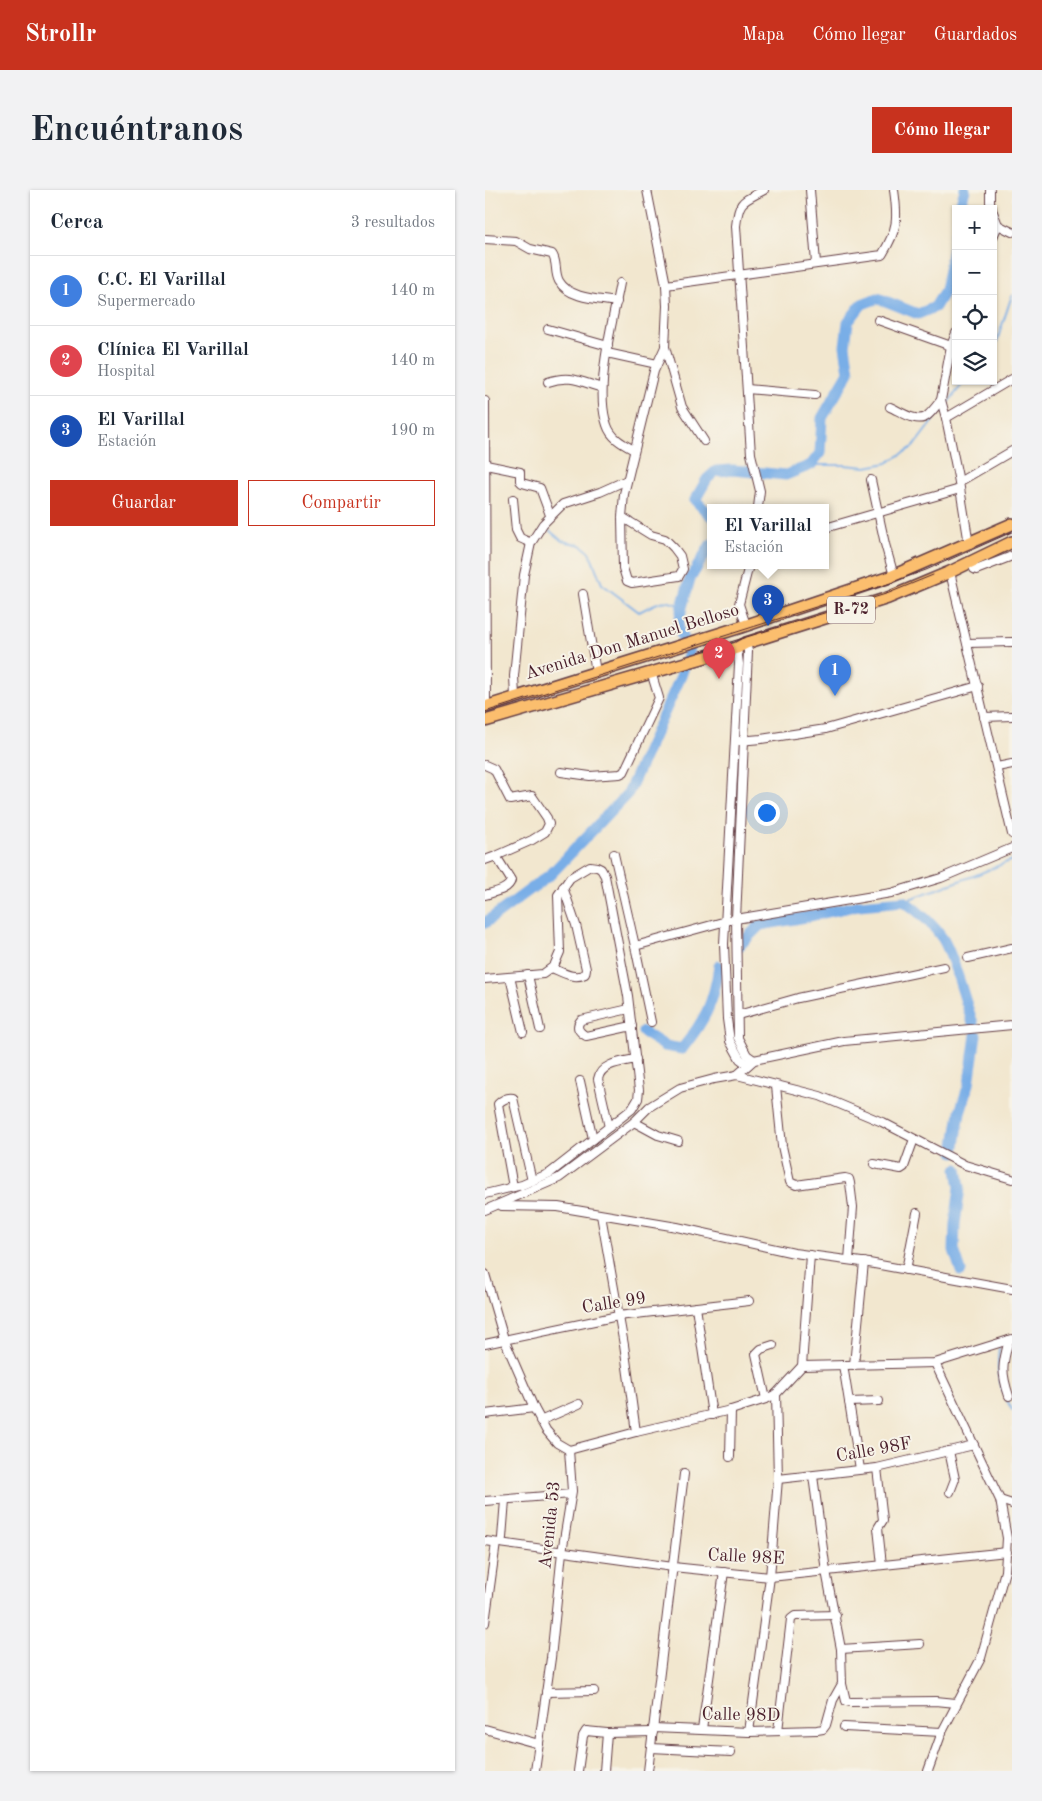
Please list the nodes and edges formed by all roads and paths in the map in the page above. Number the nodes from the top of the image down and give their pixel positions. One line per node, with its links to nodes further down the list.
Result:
1 (647, 190): 14 (street)
2 (763, 190): 12 (street)
3 (810, 190): 11 (street)
4 (894, 190): 11 (street)
5 (990, 190): 6 (street)
6 (991, 205)
7 (997, 222): 8 (street)
8 (998, 225): 9 (street)
9 (1012, 232)
10 (485, 239): 15 (street)
11 (816, 263): 12 (street)
12 (739, 275): 14 (street); 26 (street)
13 (620, 283): 15 (street)
14 (666, 285): 20 (street)
15 (617, 302): 21 (street)
16 (878, 320): 19 (street)
17 (548, 329): 21 (street)
18 (953, 340): 19 (street)
19 (951, 346): 29 (street)
20 (665, 347): 22 (street); 32 (street)
21 (607, 350): 22 (street); 25 (street)
22 (657, 364): 33 (street)
23 (1012, 379): 31 (street)
24 (548, 382): 25 (street)
25 (602, 388): 33 (street)
26 (747, 389): 27 (street); 40 (street)
27 (815, 395)
28 (485, 401): 35 (street)
29 (941, 402): 30 (street); 31 (street)
30 (890, 407)
31 (945, 415): 38 (street)
32 (704, 441)
33 (634, 450): 36 (street)
34 (1012, 451): 38 (street)
35 (486, 465): 42 (street); 55 (street)
36 (627, 480): 42 (street); 43 (street)
37 (871, 480): 41 (street)
38 (959, 485): 41 (street); 48 (street)
39 (513, 499): 47 (street)
40 (758, 504)
41 (878, 512): 45 (street); 53 (street)
42 (550, 515): 47 (street)
43 (622, 517): 43 (street)
44 (1012, 524): 48 (main road, Avenida Don Manuel Belloso / R-72)
45 (829, 527)
46 (1012, 542): 50 (main road, Avenida Don Manuel Belloso / R-72)
47 (531, 543): 63 (street)
48 (969, 544): 53 (main road, Avenida Don Manuel Belloso / R-72)
49 (1012, 556): 50 (street)
50 (971, 562): 52 (main road, Avenida Don Manuel Belloso / R-72)
51 (748, 569): 56 (street)
52 (950, 572): 58 (street); 59 (main road, Avenida Don Manuel Belloso / R-72)
53 (894, 576): 56 (main road, Avenida Don Manuel Belloso / R-72)
54 (583, 594): 60 (street)
55 (486, 607): 64 (street)
56 (747, 625): 60 (main road, Avenida Don Manuel Belloso / R-72)
57 (1012, 642): 58 (street)
58 (967, 643): 62 (street)
59 (742, 646): 61 (main road, Avenida Don Manuel Belloso / R-72); 68 (street)
60 (596, 672): 63 (main road, Avenida Don Manuel Belloso / R-72)
61 (651, 672): 67 (main road, Avenida Don Manuel Belloso / R-72); 72 (street)
62 (978, 686): 66 (street); 68 (street)
63 (515, 697): 64 (main road, Avenida Don Manuel Belloso / R-72)
64 (486, 707)
65 (1012, 716): 66 (street)
66 (984, 717): 71 (street)
67 (485, 721)
68 (740, 741): 80 (street); 81 (street)
69 (1012, 764): 71 (street)
70 (485, 765): 76 (street)
71 (997, 767): 73 (street)
72 (561, 772)
73 (1012, 834)
74 (1012, 848): 80 (street)
75 (614, 854): 82 (street)
76 (496, 856): 77 (street); 79 (street)
77 (485, 860)
78 (563, 887): 85 (street); 85 (street); 90 (street)
79 (485, 895)
80 (736, 919): 81 (street); 91 (street)
81 (725, 922): 82 (street); 98 (street)
82 (635, 946): 92 (street)
83 (1012, 948): 84 (street)
84 (968, 958)
85 (551, 968): 87 (street)
86 (944, 968): 91 (street)
87 (528, 975): 88 (street); 95 (street)
88 (510, 977): 89 (street); 96 (street)
89 (485, 979)
90 (629, 1009): 94 (street); 94 (street)
91 (738, 1015): 98 (street)
92 (651, 1022)
93 (1012, 1025): 98 (street)
94 (632, 1026): 97 (street)
95 (540, 1029)
96 (523, 1032)
97 (636, 1059): 103 (street); 103 (street)
98 (751, 1063): 99 (street)
99 (737, 1075): 101 (street); 102 (street)
100 (580, 1081): 104 (street)
101 (776, 1086): 105 (street); 117 (street)
102 (635, 1122): 106 (street); 112 (street)
103 (609, 1127): 104 (street)
104 (593, 1139): 109 (street)
105 (914, 1139): 107 (street); 108 (street)
106 (678, 1141)
107 (875, 1164)
108 (1012, 1179)
109 (532, 1181): 110 (street); 110 (street)
110 (513, 1187): 111 (street)
111 (485, 1194)
112 (498, 1206): 113 (street); 115 (street)
113 (485, 1210)
114 (917, 1212): 119 (street)
115 (601, 1215): 116 (street); 124 (street)
116 (810, 1255): 117 (street); 131 (street)
117 (849, 1260): 118 (street)
118 (864, 1262): 119 (street); 130 (street)
119 (906, 1270): 121 (street)
120 (485, 1274): 125 (street)
121 (1012, 1289)
122 (749, 1301): 123 (street, Calle 99)
123 (696, 1307): 124 (street, Calle 99); 142 (street)
124 (618, 1316): 125 (street, Calle 99); 144 (street)
125 (504, 1339): 127 (street, Calle 99); 139 (street)
126 (1011, 1340): 129 (street); 134 (street)
127 (485, 1344)
128 (773, 1345): 135 (street)
129 (935, 1363): 130 (street); 145 (street)
130 (854, 1365): 132 (street)
131 (803, 1366): 132 (street); 133 (street)
132 (843, 1366): 137 (street)
133 (776, 1394): 135 (street); 153 (street)
134 (1009, 1396)
135 (766, 1399): 140 (street)
136 (879, 1401): 137 (street)
137 (849, 1402): 150 (street)
138 (579, 1404): 143 (street)
139 (534, 1408): 141 (street); 143 (street)
140 (731, 1410): 142 (street); 148 (street)
141 (485, 1414)
142 (712, 1415): 144 (street)
143 (540, 1421): 146 (street)
144 (636, 1432): 146 (street)
145 (974, 1445): 147 (street, Calle 98F); 157 (street)
146 (569, 1450): 155 (street, Avenida 53)
147 (949, 1450): 149 (street, Calle 98F); 154 (street)
148 (730, 1456)
149 (877, 1468): 150 (street, Calle 98F); 164 (street)
150 (860, 1470): 152 (street, Calle 98F)
151 (684, 1474): 165 (street)
152 (813, 1476): 153 (street, Calle 98F); 166 (street)
153 (779, 1479): 169 (street)
154 (950, 1492)
155 (571, 1494): 156 (street); 162 (street, Avenida 53)
156 (505, 1500): 158 (street); 160 (street)
157 (1000, 1500): 159 (street); 163 (street)
158 (485, 1501)
159 (1012, 1504)
160 (499, 1540): 161 (street, Calle 98E); 162 (street, Calle 98E); 171 (street)
161 (485, 1541)
162 (562, 1552): 165 (street, Calle 98E); 176 (street, Avenida 53)
163 (1007, 1552): 164 (street, Calle 98E); 168 (street)
164 (882, 1565): 166 (street, Calle 98E)
165 (673, 1566): 167 (street, Calle 98E); 181 (street)
166 (826, 1571): 169 (street, Calle 98E); 170 (street)
167 (724, 1572): 169 (street, Calle 98E); 180 (street)
168 (1008, 1573): 177 (street)
169 (770, 1577): 183 (street)
170 (835, 1615): 173 (street); 182 (street)
171 (485, 1623)
172 (920, 1644): 173 (street)
173 (841, 1649): 174 (street)
174 (842, 1684): 177 (street); 182 (street, Calle 98D)
175 (594, 1691): 176 (street)
176 (546, 1692): 186 (street, Avenida 53)
177 (956, 1703): 184 (street)
178 (845, 1727): 184 (street)
179 (485, 1729): 186 (street)
180 (702, 1729): 181 (street, Calle 98D); 183 (street, Calle 98D)
181 (653, 1730): 185 (street, Calle 98D); 187 (street)
182 (778, 1731): 183 (street, Calle 98D)
183 (749, 1732)
184 (941, 1732): 193 (street)
185 (607, 1733): 190 (street, Calle 98D); 191 (street)
186 (539, 1744): 189 (street, Avenida 53)
187 (651, 1748): 188 (street); 192 (street)
188 (731, 1752)
189 (535, 1771)
190 (578, 1771)
191 (604, 1771)
192 (648, 1771)
193 (928, 1771)

